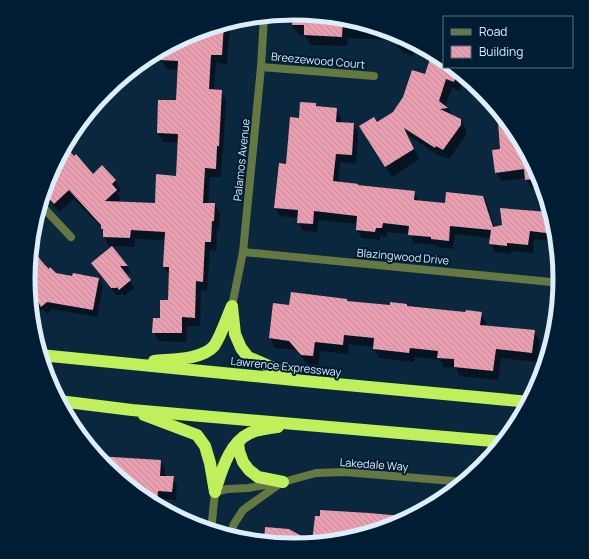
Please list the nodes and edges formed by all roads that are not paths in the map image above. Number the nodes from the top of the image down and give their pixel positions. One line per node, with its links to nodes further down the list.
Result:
1 (264, 22): 2 (street, Palamos Avenue)
2 (261, 67): 3 (street, Breezewood Court); 6 (street, Palamos Avenue)
3 (374, 76)
4 (45, 209): 5 (street)
5 (71, 237)
6 (243, 252): 7 (street, Blazingwood Drive); 8 (street, Palamos Avenue)
7 (554, 282)
8 (232, 306): 10 (highway); 11 (highway)
9 (47, 356): 10 (highway, Lawrence Expressway)
10 (130, 364): 11 (highway, Lawrence Expressway)
11 (304, 381): 12 (highway, Lawrence Expressway)
12 (523, 401)
13 (66, 402): 14 (highway)
14 (132, 410): 15 (highway); 20 (highway)
15 (301, 425): 16 (highway); 17 (highway)
16 (497, 441)
17 (238, 442): 19 (highway); 20 (highway)
18 (457, 481): 19 (street, Lakedale Way)
19 (283, 482): 20 (street, Lakedale Way); 22 (street, Lakedale Way)
20 (215, 492): 21 (street)
21 (212, 525)
22 (231, 531)

